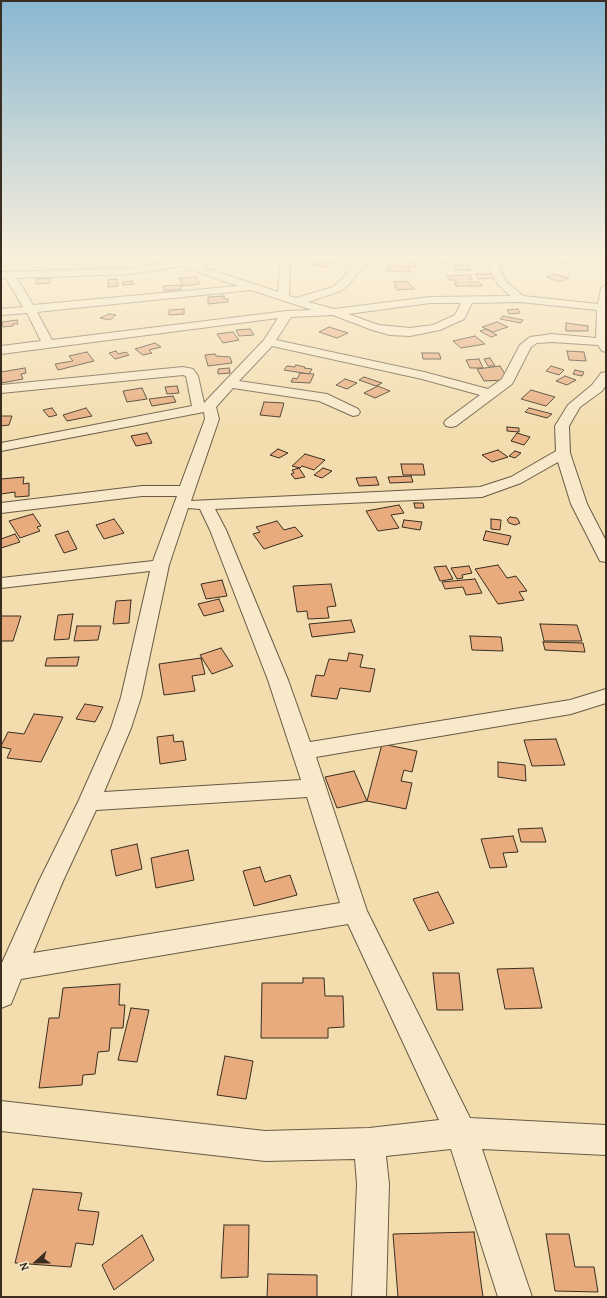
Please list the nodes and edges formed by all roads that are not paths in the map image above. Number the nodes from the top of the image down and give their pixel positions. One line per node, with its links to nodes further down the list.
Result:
1 (34, 317): 8 (street)
2 (266, 317): 8 (street)
3 (285, 317): 7 (street)
4 (346, 317): 5 (street)
5 (460, 317)
6 (604, 317): 9 (street)
7 (269, 342): 12 (street); 14 (street)
8 (48, 344): 10 (street)
9 (604, 345): 14 (street)
10 (1, 350)
11 (606, 376): 19 (street)
12 (230, 384): 15 (street); 16 (street)
13 (1, 389): 15 (street)
14 (491, 394): 17 (street)
15 (204, 408): 18 (street); 20 (street)
16 (353, 412)
17 (451, 423)
18 (1, 447)
19 (563, 453): 21 (street); 24 (street)
20 (185, 491): 22 (street); 23 (street)
21 (205, 504): 22 (street); 28 (street)
22 (180, 505): 25 (street)
23 (1, 508)
24 (606, 558)
25 (160, 565): 26 (street); 30 (street)
26 (1, 583)
27 (606, 696): 28 (street)
28 (304, 751): 29 (street)
29 (316, 788): 30 (street); 31 (street)
30 (89, 802): 32 (street)
31 (355, 912): 32 (street); 35 (street)
32 (13, 968): 33 (street)
33 (1, 994)
34 (1, 1116): 37 (street)
35 (461, 1133): 36 (street); 37 (street); 39 (street)
36 (606, 1140)
37 (368, 1143): 38 (street)
38 (369, 1297)
39 (514, 1297)

